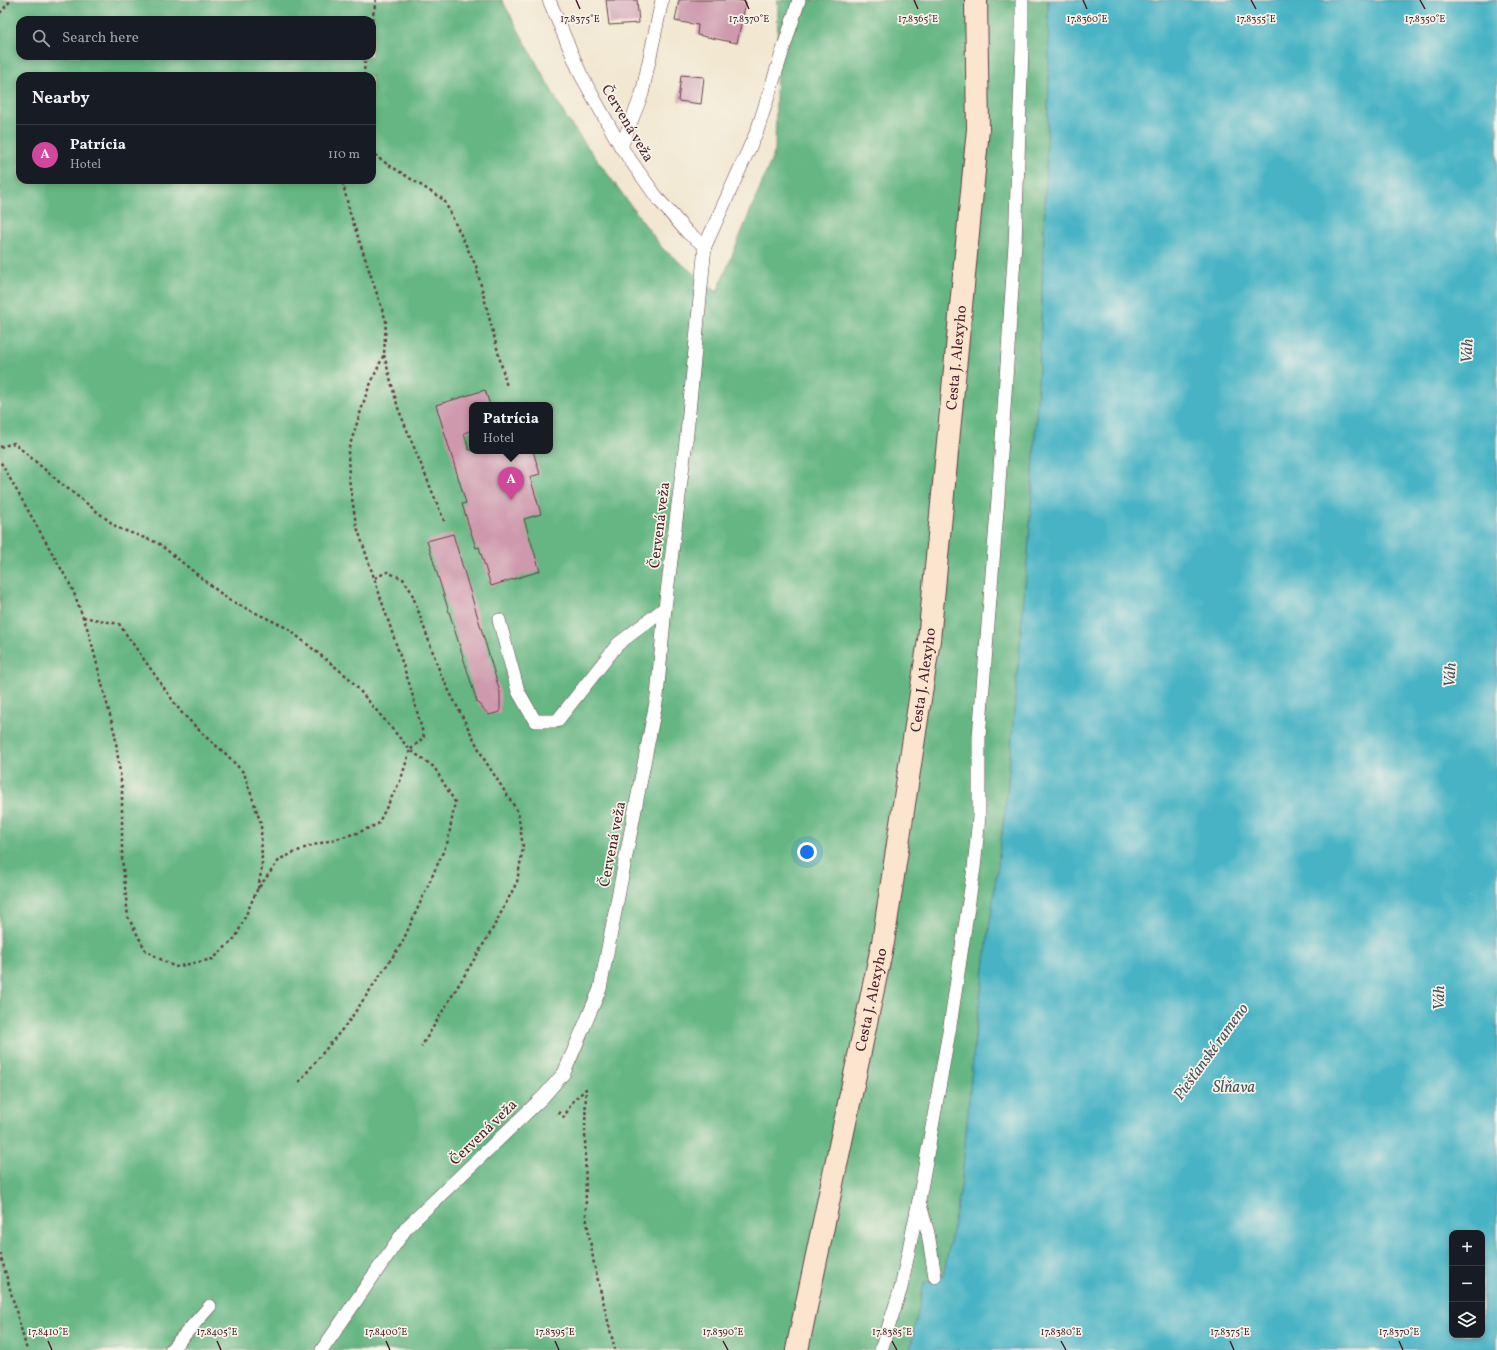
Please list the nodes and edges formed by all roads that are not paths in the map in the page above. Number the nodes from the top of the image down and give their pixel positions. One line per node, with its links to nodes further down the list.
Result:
1 (549, 0): 6 (lane, Červená veža)
2 (662, 0): 6 (lane)
3 (799, 0): 7 (lane, Červená veža)
4 (976, 0): 15 (main road, Cesta J. Alexyho)
5 (1022, 0): 10 (lane)
6 (621, 147): 7 (lane, Červená veža)
7 (705, 246): 8 (lane, Červená veža)
8 (665, 608): 9 (lane); 14 (lane, Červená veža)
9 (499, 620)
10 (919, 1200): 11 (lane); 16 (lane)
11 (935, 1277)
12 (210, 1306): 13 (lane)
13 (171, 1350)
14 (322, 1350)
15 (797, 1350)
16 (881, 1350)

